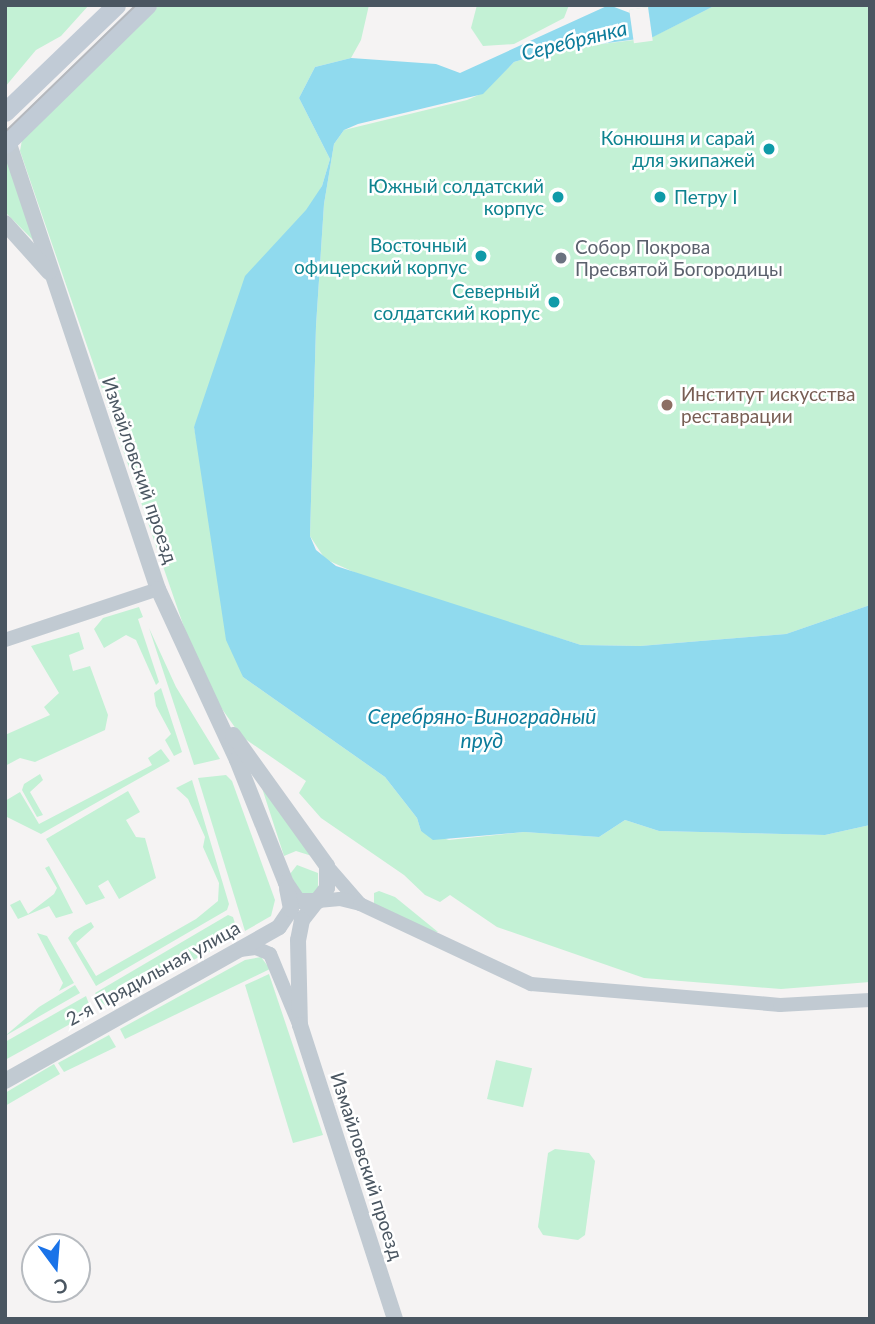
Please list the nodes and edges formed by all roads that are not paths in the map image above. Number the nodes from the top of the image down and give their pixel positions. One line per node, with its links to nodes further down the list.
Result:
1 (116, 5): 3 (main road)
2 (148, 5): 4 (main road)
3 (5, 112)
4 (7, 143): 6 (street, Измайловский проезд)
5 (5, 223): 6 (street, Измайловский проезд)
6 (55, 284): 7 (street, Измайловский проезд)
7 (158, 589): 8 (street); 9 (street, Измайловский проезд)
8 (5, 640)
9 (191, 667): 10 (street, Измайловский проезд); 11 (street, Измайловский проезд)
10 (327, 866): 12 (street, Измайловский проезд); 13 (street, Измайловский проезд)
11 (286, 883): 12 (street); 14 (street, 2-я Прядильная улица)
12 (318, 901): 13 (street); 16 (street, Измайловский проезд)
13 (360, 904): 15 (street)
14 (240, 950): 16 (street, Измайловский проезд); 17 (street, 2-я Прядильная улица)
15 (870, 1000)
16 (300, 1025): 18 (street, Измайловский проезд)
17 (5, 1081)
18 (395, 1319)

